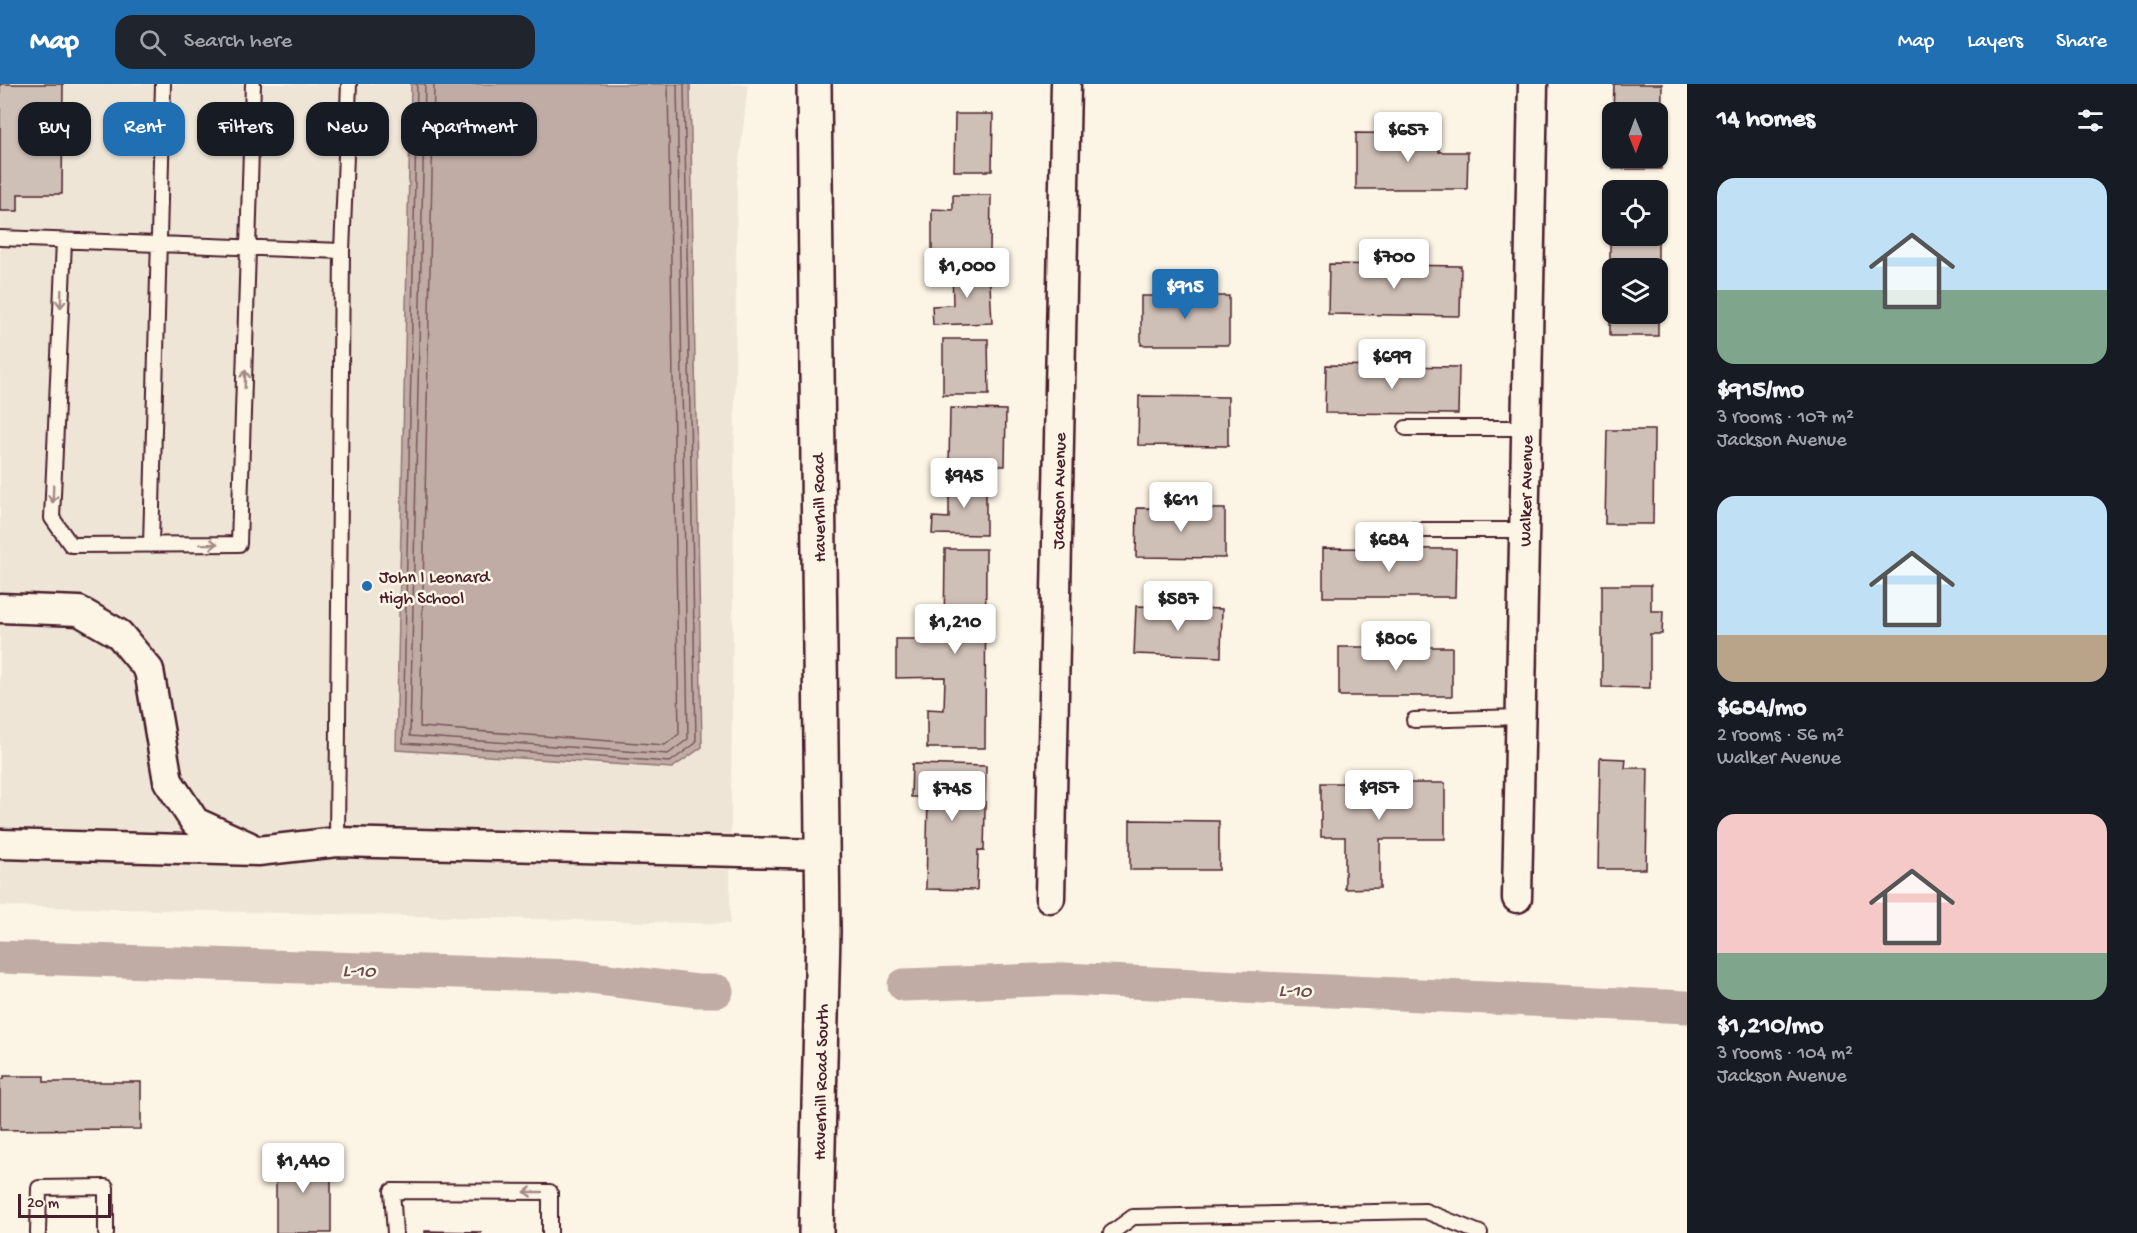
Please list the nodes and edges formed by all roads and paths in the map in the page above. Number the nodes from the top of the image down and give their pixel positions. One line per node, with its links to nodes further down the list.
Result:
1 (163, 84): 9 (lane)
2 (253, 84): 10 (lane)
3 (349, 84): 11 (lane)
4 (814, 84): 23 (street, Haverhill Road)
5 (1066, 84): 24 (street, Jackson Avenue)
6 (1533, 84): 13 (street, Walker Avenue)
7 (0, 238): 8 (lane)
8 (64, 241): 9 (lane); 16 (lane, one-way to 16)
9 (159, 245): 10 (lane); 16 (lane)
10 (250, 248): 11 (lane); 16 (lane, one-way to 10)
11 (342, 251): 20 (lane)
12 (1406, 428): 13 (lane)
13 (1527, 428): 15 (street, Walker Avenue)
14 (1410, 530): 15 (lane)
15 (1525, 530): 18 (street, Walker Avenue)
16 (151, 545)
17 (0, 608): 22 (street)
18 (1521, 717): 19 (lane); 25 (street, Walker Avenue)
19 (1414, 720)
20 (337, 842): 22 (street); 23 (street)
21 (0, 844): 22 (street)
22 (258, 851)
23 (822, 854): 26 (street, Haverhill Road)
24 (1050, 898)
25 (1517, 898)
26 (823, 932): 31 (street, Haverhill Road South)
27 (38, 1233): 28 (lane)
28 (106, 1233)
29 (395, 1233): 30 (lane, one-way to 29)
30 (550, 1233)
31 (816, 1233)
32 (1111, 1233): 33 (lane)
33 (1480, 1233)

